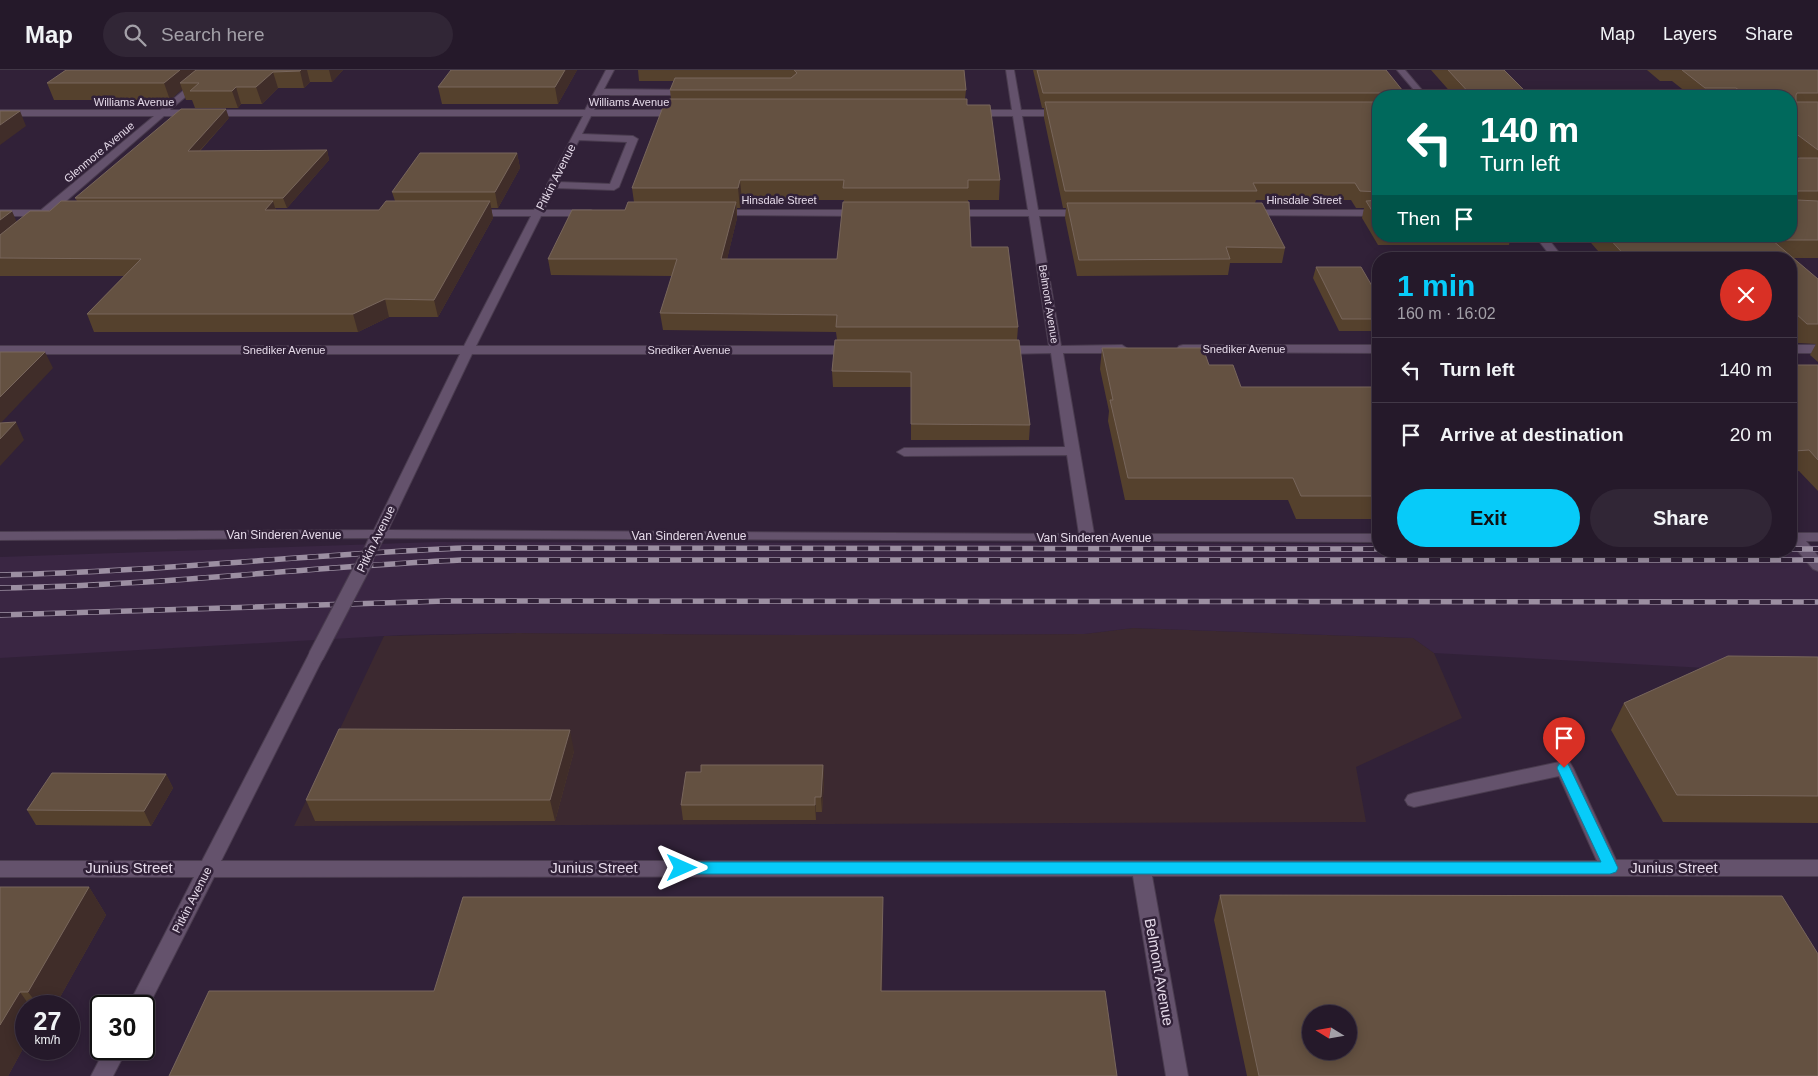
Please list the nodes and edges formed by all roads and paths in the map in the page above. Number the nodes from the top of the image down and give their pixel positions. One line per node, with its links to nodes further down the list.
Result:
1 (213, 70): 9 (street, Glenmore Avenue)
2 (610, 70): 6 (street, Pitkin Avenue)
3 (1010, 70): 13 (street, Belmont Avenue)
4 (1401, 70): 5 (street)
5 (1418, 90)
6 (599, 92): 7 (street); 10 (street, Pitkin Avenue)
7 (704, 92)
8 (0, 113): 9 (street, Williams Avenue)
9 (162, 113): 10 (street, Williams Avenue); 18 (street, Glenmore Avenue)
10 (588, 113): 11 (street, Williams Avenue); 15 (street, Pitkin Avenue)
11 (685, 113)
12 (959, 113): 13 (street)
13 (1017, 113): 14 (street); 26 (street, Belmont Avenue)
14 (1074, 113)
15 (576, 138): 16 (street, Pitkin Avenue); 16 (street)
16 (552, 185): 21 (street, Pitkin Avenue)
17 (0, 213): 18 (street)
18 (44, 213): 19 (street); 30 (street, Glenmore Avenue)
19 (60, 213)
20 (461, 213): 21 (street)
21 (538, 213): 22 (street); 37 (street, Pitkin Avenue)
22 (600, 213)
23 (709, 213): 24 (street, Hinsdale Street)
24 (869, 213)
25 (938, 213): 26 (street)
26 (1034, 213): 27 (street); 40 (street, Belmont Avenue)
27 (1099, 213)
28 (1239, 213): 29 (street, Hinsdale Street)
29 (1372, 213)
30 (31, 224)
31 (1545, 242): 32 (street)
32 (1553, 252)
33 (1132, 349): 40 (street)
34 (1172, 349): 35 (street, Snediker Avenue)
35 (1372, 349)
36 (0, 350): 37 (street, Snediker Avenue)
37 (468, 350): 38 (street, Snediker Avenue); 45 (street, Pitkin Avenue)
38 (863, 350)
39 (993, 350): 40 (street)
40 (1056, 350): 43 (street, Belmont Avenue)
41 (1797, 350): 42 (street)
42 (1818, 350)
43 (1073, 451): 44 (street); 49 (street, Belmont Avenue)
44 (904, 452)
45 (378, 534): 46 (street, Van Sinderen Avenue); 49 (street, Van Sinderen Avenue); 54 (street, Pitkin Avenue, bridge)
46 (0, 536)
47 (1797, 536): 48 (street)
48 (1818, 537)
49 (1087, 538): 50 (street, Van Sinderen Avenue)
50 (1372, 538)
51 (1797, 542): 52 (street)
52 (1818, 566)
53 (1414, 800): 56 (street)
54 (208, 868): 55 (street, Junius Street); 58 (street, Junius Street); 59 (street, Pitkin Avenue)
55 (1141, 868): 56 (street, Junius Street); 62 (street, Belmont Avenue)
56 (1610, 868): 57 (street, Junius Street)
57 (1818, 868)
58 (0, 869)
59 (144, 995)
60 (110, 1060): 61 (street)
61 (102, 1076)
62 (1177, 1076)

